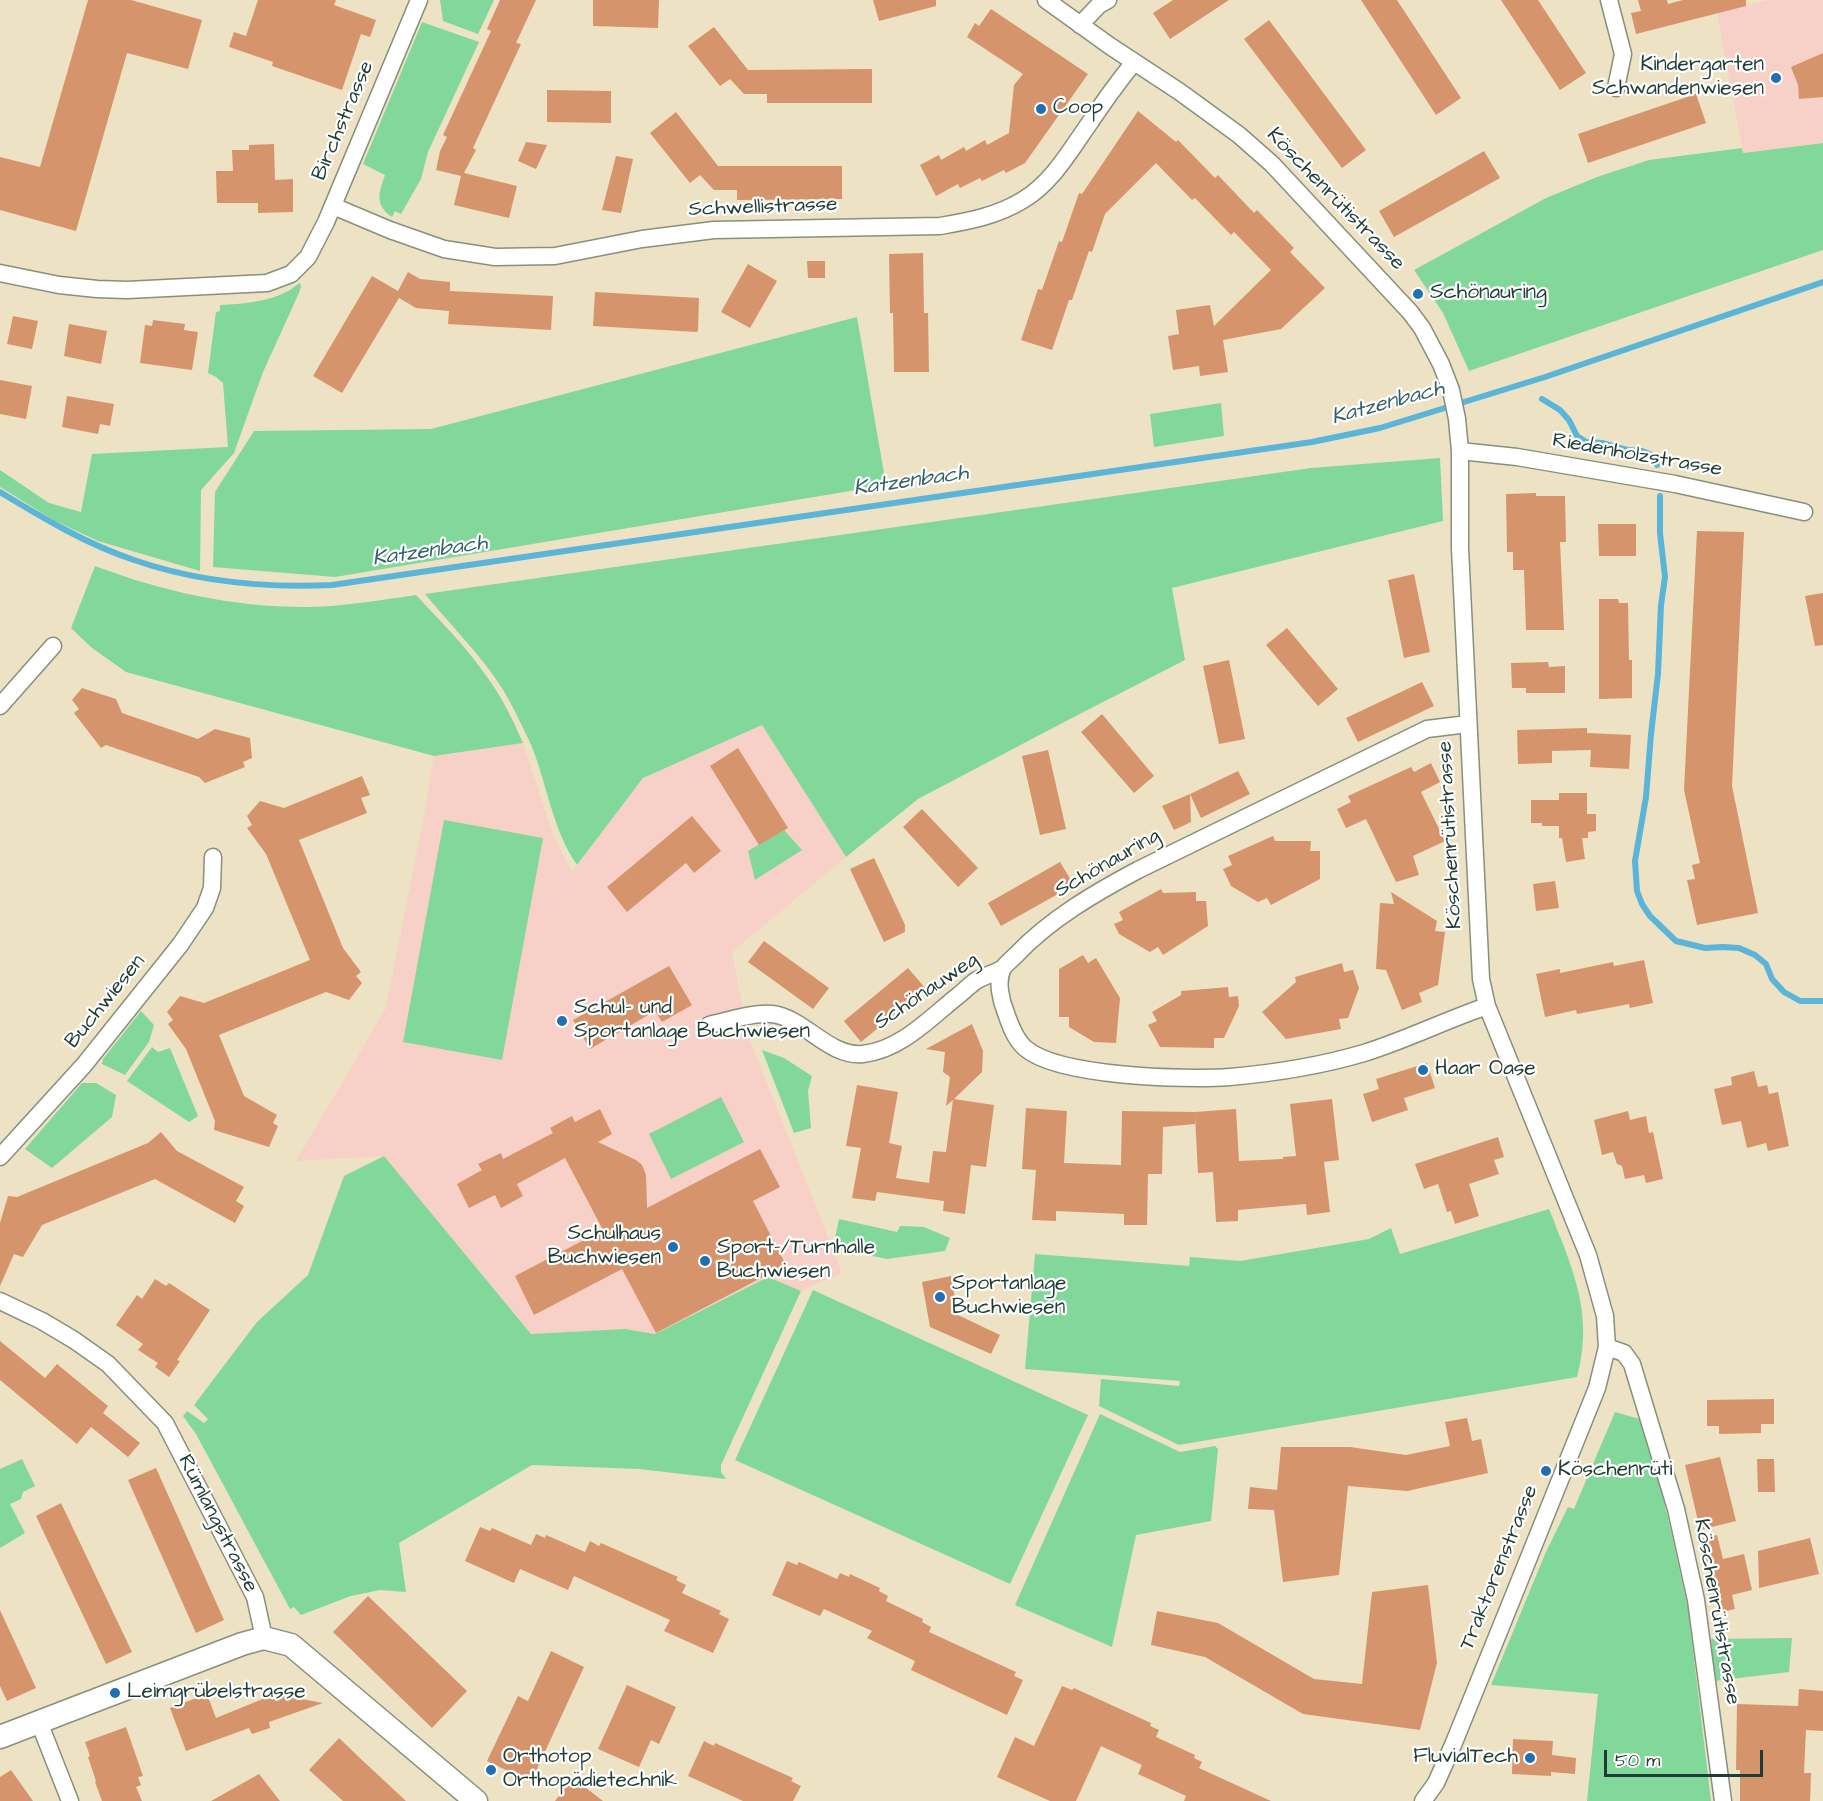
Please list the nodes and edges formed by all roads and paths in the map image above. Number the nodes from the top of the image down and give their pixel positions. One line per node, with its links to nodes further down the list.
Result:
1 (419, 0): 8 (street, Birchstrasse)
2 (1046, 0): 5 (street, Köschenrütistrasse)
3 (1108, 0): 5 (street)
4 (1609, 0): 7 (street)
5 (1080, 25): 6 (street, Köschenrütistrasse)
6 (1134, 62): 8 (street, Schwellistrasse); 10 (street, Köschenrütistrasse)
7 (1616, 88)
8 (333, 206): 9 (street, Birchstrasse)
9 (0, 273)
10 (1460, 451): 11 (street, Riedenholzstrasse); 14 (street, Köschenrütistrasse)
11 (1804, 512)
12 (53, 646): 13 (street)
13 (0, 706)
14 (1468, 724): 16 (street, Schönauring); 17 (street, Köschenrütistrasse)
15 (213, 857): 19 (street, Buchwiesen)
16 (1002, 969): 17 (street); 18 (street, Schönauweg)
17 (1487, 1006): 21 (street, Köschenrütistrasse)
18 (709, 1025)
19 (0, 1157)
20 (0, 1301): 22 (street, Rümlangstrasse)
21 (1607, 1347): 27 (street, Traktorenstrasse); 28 (street, Köschenrütistrasse)
22 (264, 1638): 23 (street); 26 (street)
23 (39, 1722): 24 (street); 25 (street)
24 (0, 1737)
25 (70, 1801)
26 (476, 1801)
27 (1423, 1801)
28 (1723, 1801)

